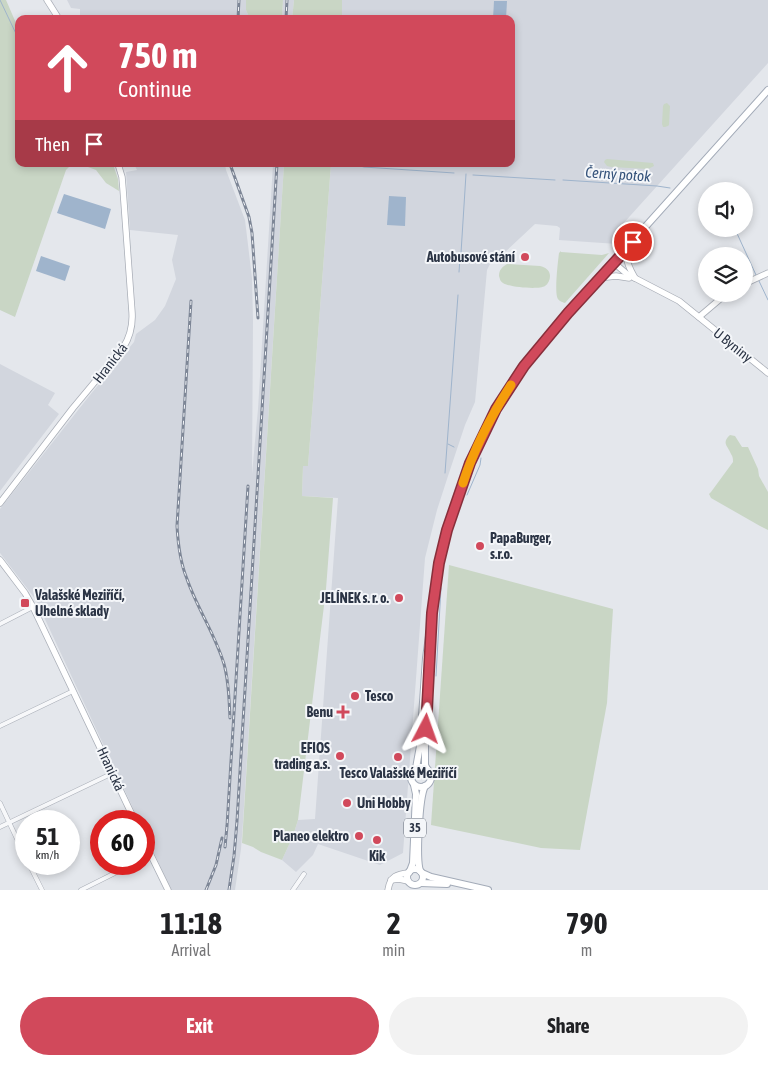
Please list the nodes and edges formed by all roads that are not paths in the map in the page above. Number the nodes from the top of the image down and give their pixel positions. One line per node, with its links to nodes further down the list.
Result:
1 (47, 0): 2 (street)
2 (56, 15)
3 (768, 90): 5 (main road, 35)
4 (119, 167): 14 (street, Hranická)
5 (633, 242): 6 (main road, 35); 9 (street)
6 (613, 262): 8 (main road, 35); 9 (street)
7 (768, 273): 10 (street)
8 (599, 278): 9 (street); 17 (main road, 35)
9 (636, 280): 12 (street, U Byniny)
10 (753, 280)
11 (714, 302): 12 (street)
12 (699, 317): 13 (street, U Byniny)
13 (768, 373)
14 (0, 503)
15 (0, 560): 16 (street, Hranická)
16 (33, 607): 18 (street); 19 (street, Hranická)
17 (432, 613): 21 (main road, 35); 22 (main road, 35)
18 (0, 624)
19 (73, 691): 20 (street); 23 (street, Hranická)
20 (0, 726)
21 (416, 768): 22 (main road); 24 (main road, 35)
22 (427, 769): 25 (main road, 35)
23 (113, 773): 27 (street, Hranická); 28 (street)
24 (414, 785): 25 (main road); 32 (main road, 35)
25 (426, 786): 33 (main road, 35)
26 (0, 803): 28 (street)
27 (130, 810)
28 (9, 822): 29 (street); 30 (street)
29 (0, 827)
30 (15, 835)
31 (155, 865): 43 (street)
32 (410, 872): 33 (main road); 37 (street); 39 (main road, 35)
33 (421, 872): 38 (main road); 40 (main road, 35)
34 (304, 874): 44 (street)
35 (34, 875): 41 (street)
36 (111, 875): 42 (street)
37 (391, 880): 39 (street); 45 (street)
38 (462, 884): 40 (main road); 46 (main road)
39 (409, 885): 40 (main road)
40 (419, 886)
41 (42, 890)
42 (81, 890)
43 (168, 890)
44 (292, 890)
45 (388, 890)
46 (488, 890)

